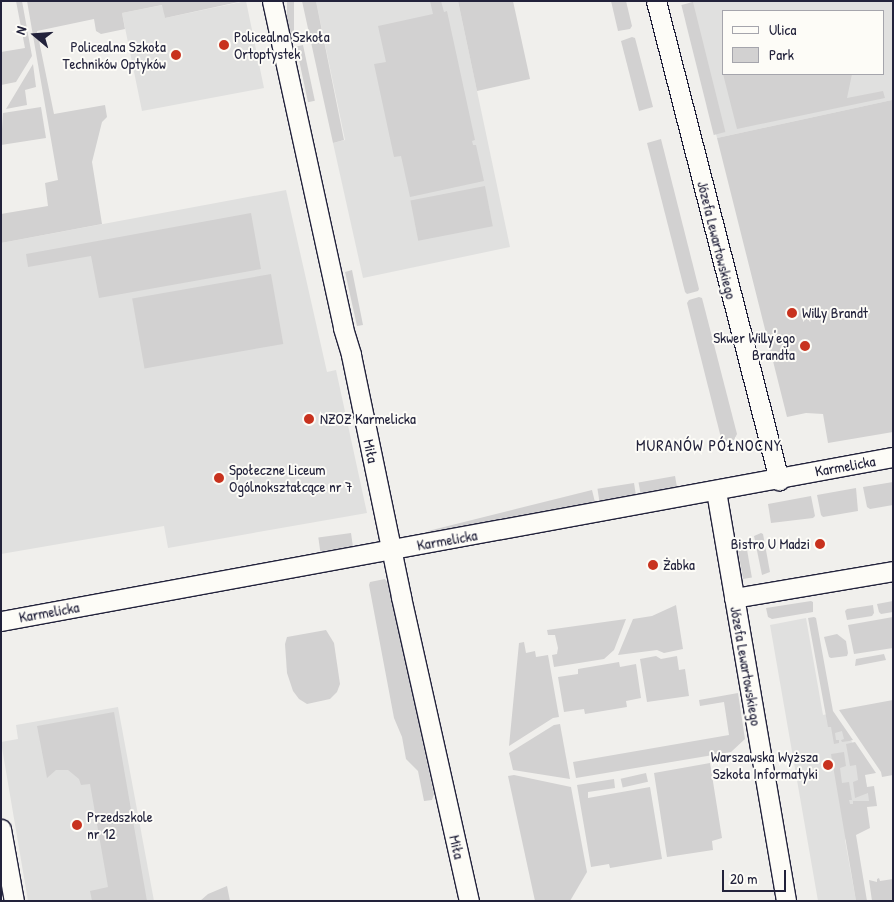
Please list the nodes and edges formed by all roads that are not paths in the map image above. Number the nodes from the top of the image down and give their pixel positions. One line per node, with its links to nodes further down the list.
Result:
1 (272, 1): 6 (street, Miła)
2 (656, 1): 4 (street, Józefa Lewartowskiego)
3 (893, 457): 4 (street, Karmelicka)
4 (779, 480): 5 (street, Karmelicka)
5 (716, 491): 6 (street, Karmelicka); 8 (street, Józefa Lewartowskiego)
6 (392, 550): 9 (street, Karmelicka); 12 (street, Miła)
7 (893, 571): 8 (street)
8 (734, 598): 13 (street, Józefa Lewartowskiego)
9 (1, 621)
10 (1, 829): 11 (street)
11 (14, 901)
12 (469, 901)
13 (786, 901)

